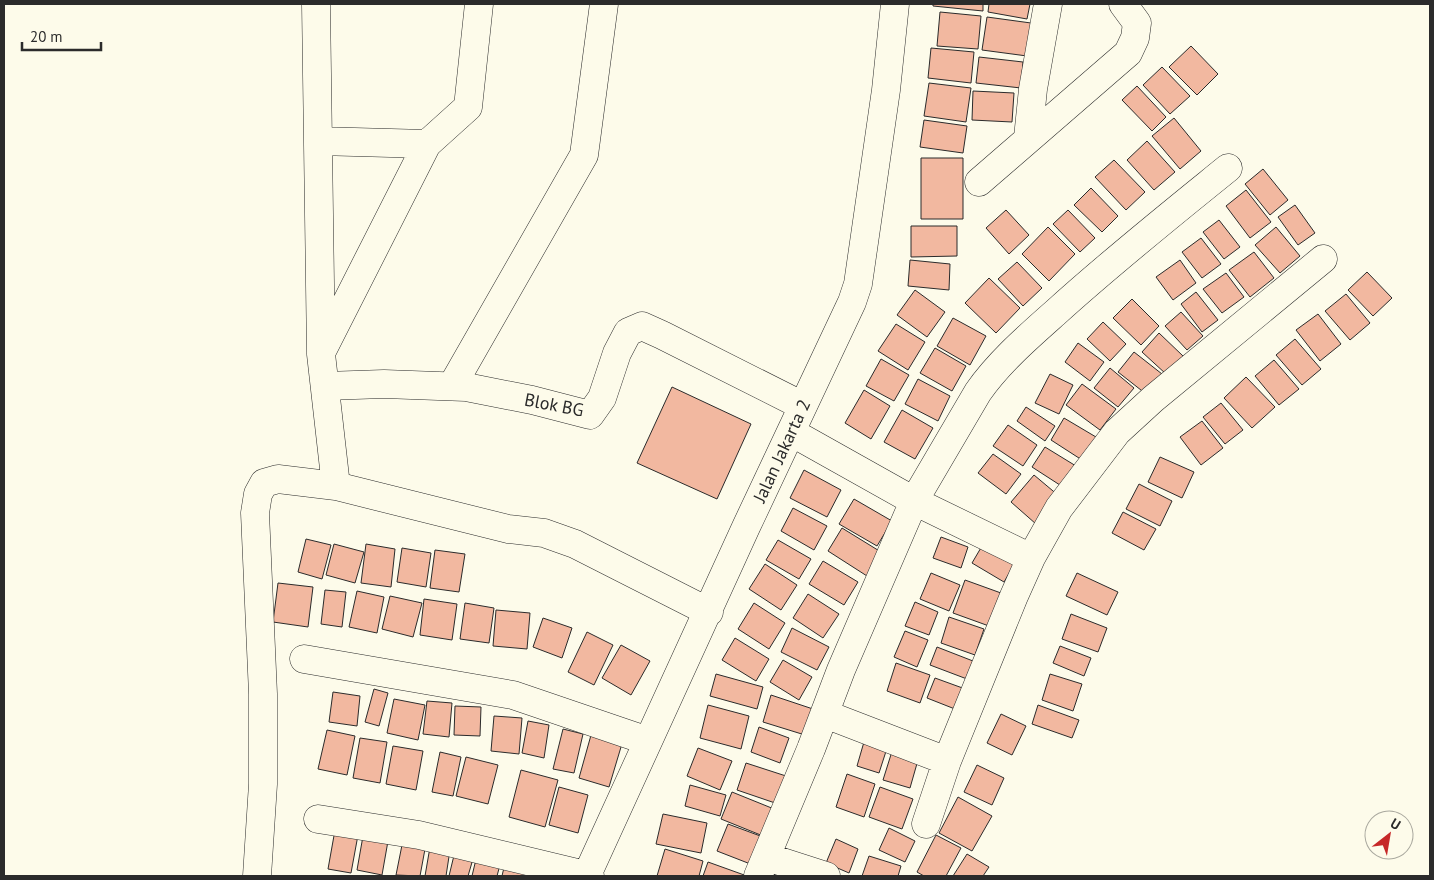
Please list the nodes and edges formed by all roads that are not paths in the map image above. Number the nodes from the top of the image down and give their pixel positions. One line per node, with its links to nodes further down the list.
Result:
1 (316, 4): 9 (street)
2 (467, 4): 3 (street)
3 (479, 4): 10 (street)
4 (604, 4): 16 (street)
5 (895, 4): 17 (street, Jalan Jakarta 2)
6 (1048, 4): 8 (street)
7 (1123, 4): 8 (street)
8 (1028, 138): 12 (street)
9 (318, 141): 10 (street); 14 (street)
10 (426, 144): 14 (street)
11 (1228, 168): 20 (street)
12 (979, 182)
13 (1323, 259): 21 (street)
14 (321, 354): 15 (street)
15 (324, 386): 16 (street, Blok BG); 19 (street)
16 (452, 386): 17 (street, Blok BG)
17 (803, 406): 18 (street, Jalan Jakarta 2)
18 (791, 432): 20 (street); 22 (street, Jalan Jakarta 2)
19 (336, 486): 22 (street); 30 (street)
20 (914, 502): 21 (street); 24 (street)
21 (1031, 558): 26 (street)
22 (709, 612): 25 (street, Jalan Jakarta 2)
23 (304, 660): 25 (street)
24 (825, 714): 26 (street); 29 (street)
25 (648, 741): 31 (street, Jalan Jakarta 2)
26 (947, 760): 28 (street)
27 (318, 819): 31 (street)
28 (926, 824)
29 (762, 867): 32 (street)
30 (257, 876)
31 (589, 876)
32 (826, 876)

